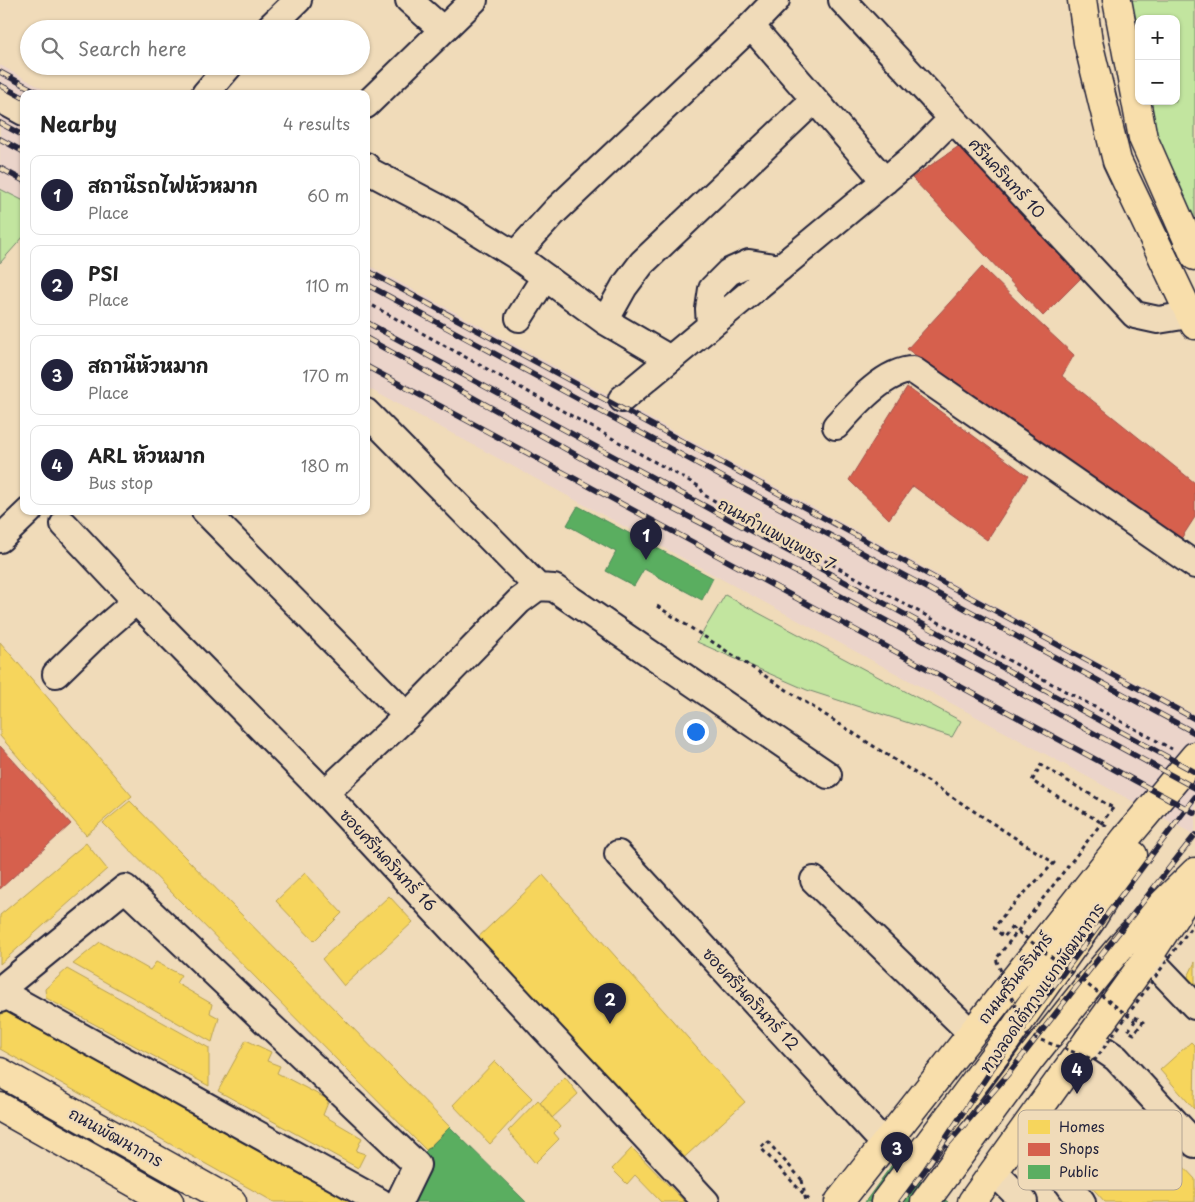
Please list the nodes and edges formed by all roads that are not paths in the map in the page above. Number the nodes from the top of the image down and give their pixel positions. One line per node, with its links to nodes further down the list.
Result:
1 (298, 0): 8 (street)
2 (409, 0): 10 (street)
3 (474, 0): 10 (street)
4 (776, 0): 9 (street)
5 (842, 0): 17 (street, ศรีนครินทร์ 10)
6 (1082, 0): 24 (main road)
7 (1117, 0): 21 (main road)
8 (277, 20)
9 (751, 26): 14 (street); 20 (street)
10 (443, 30): 15 (street)
11 (221, 75): 12 (street)
12 (208, 90)
13 (0, 99): 16 (street)
14 (814, 100): 19 (street); 25 (street)
15 (370, 101)
16 (20, 110)
17 (952, 119): 19 (street); 24 (street, ศรีนครินทร์ 10)
18 (370, 172): 20 (street)
19 (884, 181): 26 (street)
20 (515, 255): 22 (street)
21 (1195, 256)
22 (545, 277): 23 (street); 25 (street)
23 (519, 318)
24 (1192, 320)
25 (605, 321): 26 (street)
26 (670, 359): 27 (street)
27 (622, 399)
28 (370, 416): 35 (street)
29 (836, 426): 34 (street)
30 (25, 515): 33 (street)
31 (208, 515): 38 (street)
32 (64, 524): 36 (street, ซอยศรีนครินทร์ 16)
33 (0, 539)
34 (1195, 565)
35 (538, 587): 38 (street); 40 (street)
36 (136, 600): 37 (street); 41 (street, ซอยศรีนครินทร์ 16)
37 (56, 674)
38 (407, 716): 41 (street)
39 (1194, 763): 49 (main road, ถนนศรีนครินทร์); 72 (main road, ทางลอดใต้ทางแยกพัฒนาการ)
40 (828, 775)
41 (325, 793): 70 (street, ซอยศรีนครินทร์ 16)
42 (618, 854): 60 (street, ซอยศรีนครินทร์ 12)
43 (1195, 872): 73 (main road, ทางลอดใต้ทางแยกพัฒนาการ)
44 (814, 880): 49 (street)
45 (1195, 886): 46 (main road)
46 (1148, 957): 48 (street); 50 (main road)
47 (1, 996): 68 (street); 69 (street)
48 (1195, 1006)
49 (972, 1033): 60 (main road, ถนนศรีนครินทร์)
50 (1088, 1039): 54 (main road); 55 (street)
51 (0, 1072): 67 (main road, ถนนพัฒนาการ)
52 (0, 1089): 66 (main road, ถนนพัฒนาการ)
53 (0, 1106): 65 (main road, ถนนพัฒนาการ)
54 (1038, 1110)
55 (1164, 1110)
56 (0, 1126): 64 (main road)
57 (1182, 1130): 61 (street)
58 (1018, 1139): 59 (main road)
59 (1016, 1142): 62 (main road)
60 (884, 1143): 71 (main road, ถนนศรีนครินทร์)
61 (1195, 1144)
62 (994, 1172): 74 (main road); 75 (street)
63 (1073, 1190): 76 (street)
64 (136, 1202)
65 (169, 1202)
66 (197, 1202)
67 (232, 1202)
68 (380, 1202)
69 (398, 1202)
70 (706, 1202)
71 (839, 1202)
72 (885, 1202)
73 (925, 1202)
74 (972, 1202)
75 (1024, 1202)
76 (1082, 1202)

